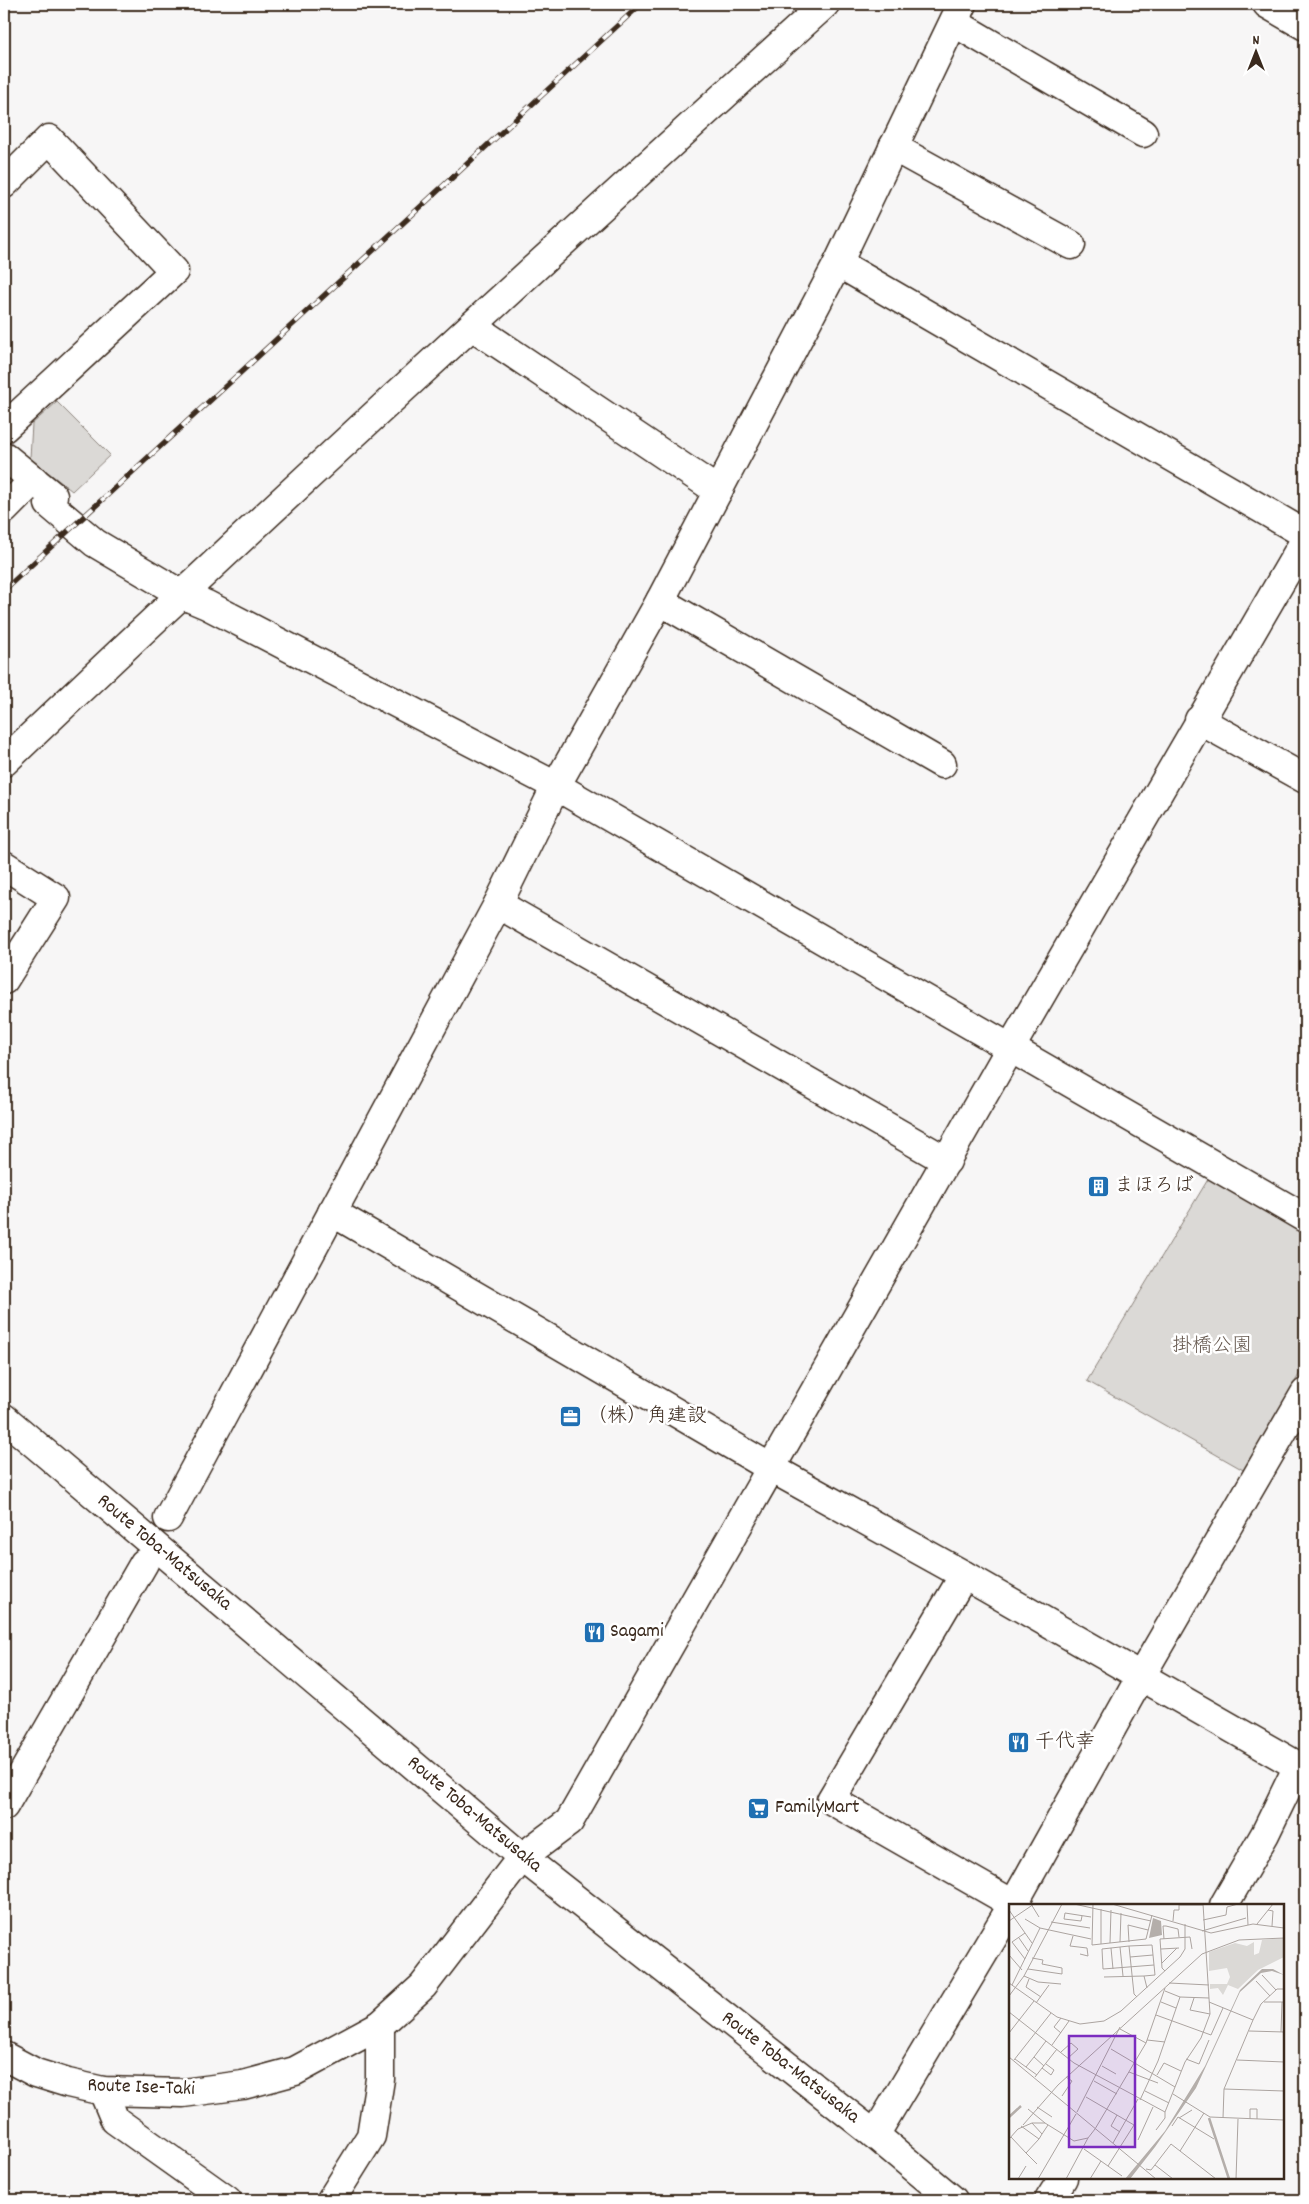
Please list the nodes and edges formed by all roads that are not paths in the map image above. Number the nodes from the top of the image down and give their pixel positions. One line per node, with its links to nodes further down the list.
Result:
1 (825, 4): 10 (street)
2 (1267, 4): 4 (street)
3 (959, 14): 5 (street); 6 (street)
4 (1305, 26)
5 (1143, 133)
6 (892, 147): 8 (street); 9 (street)
7 (4, 184): 11 (street)
8 (1071, 245)
9 (838, 263): 14 (street); 16 (street)
10 (472, 326): 14 (street); 18 (street)
11 (4, 428)
12 (4, 456): 13 (street)
13 (34, 480): 15 (street); 18 (street)
14 (718, 491): 19 (street)
15 (4, 510)
16 (1305, 534)
17 (1305, 540): 20 (street, Route Ise-Taki)
18 (181, 594): 21 (street); 24 (street)
19 (660, 602): 22 (street); 24 (street)
20 (1200, 720): 23 (street); 28 (street, Route Ise-Taki)
21 (4, 762)
22 (942, 764)
23 (1305, 779)
24 (556, 786): 26 (street); 28 (street)
25 (4, 865): 27 (street)
26 (498, 904): 29 (street); 30 (street)
27 (4, 980)
28 (1011, 1047): 29 (street, Route Ise-Taki); 31 (street)
29 (947, 1161): 34 (street, Route Ise-Taki)
30 (332, 1212): 34 (street); 35 (street)
31 (1305, 1218)
32 (1305, 1393): 38 (street)
33 (4, 1418): 41 (street, Route Toba-Matsusaka)
34 (771, 1468): 37 (street); 41 (street, Route Ise-Taki)
35 (168, 1518)
36 (144, 1563): 40 (street)
37 (964, 1575): 38 (street); 42 (street)
38 (1141, 1676): 39 (street); 43 (street)
39 (1302, 1768): 44 (street)
40 (4, 1806)
41 (522, 1857): 46 (street, Route Ise-Taki); 49 (street, Route Toba-Matsusaka)
42 (1009, 1904)
43 (1013, 1904)
44 (1225, 1904)
45 (1009, 1911): 49 (street)
46 (380, 2025): 48 (street, Route Ise-Taki); 52 (street)
47 (4, 2056): 48 (street, Route Ise-Taki)
48 (103, 2091): 51 (street)
49 (875, 2135): 53 (street, Route Toba-Matsusaka)
50 (1062, 2179): 54 (street)
51 (226, 2200)
52 (330, 2200)
53 (953, 2200)
54 (1049, 2200)

